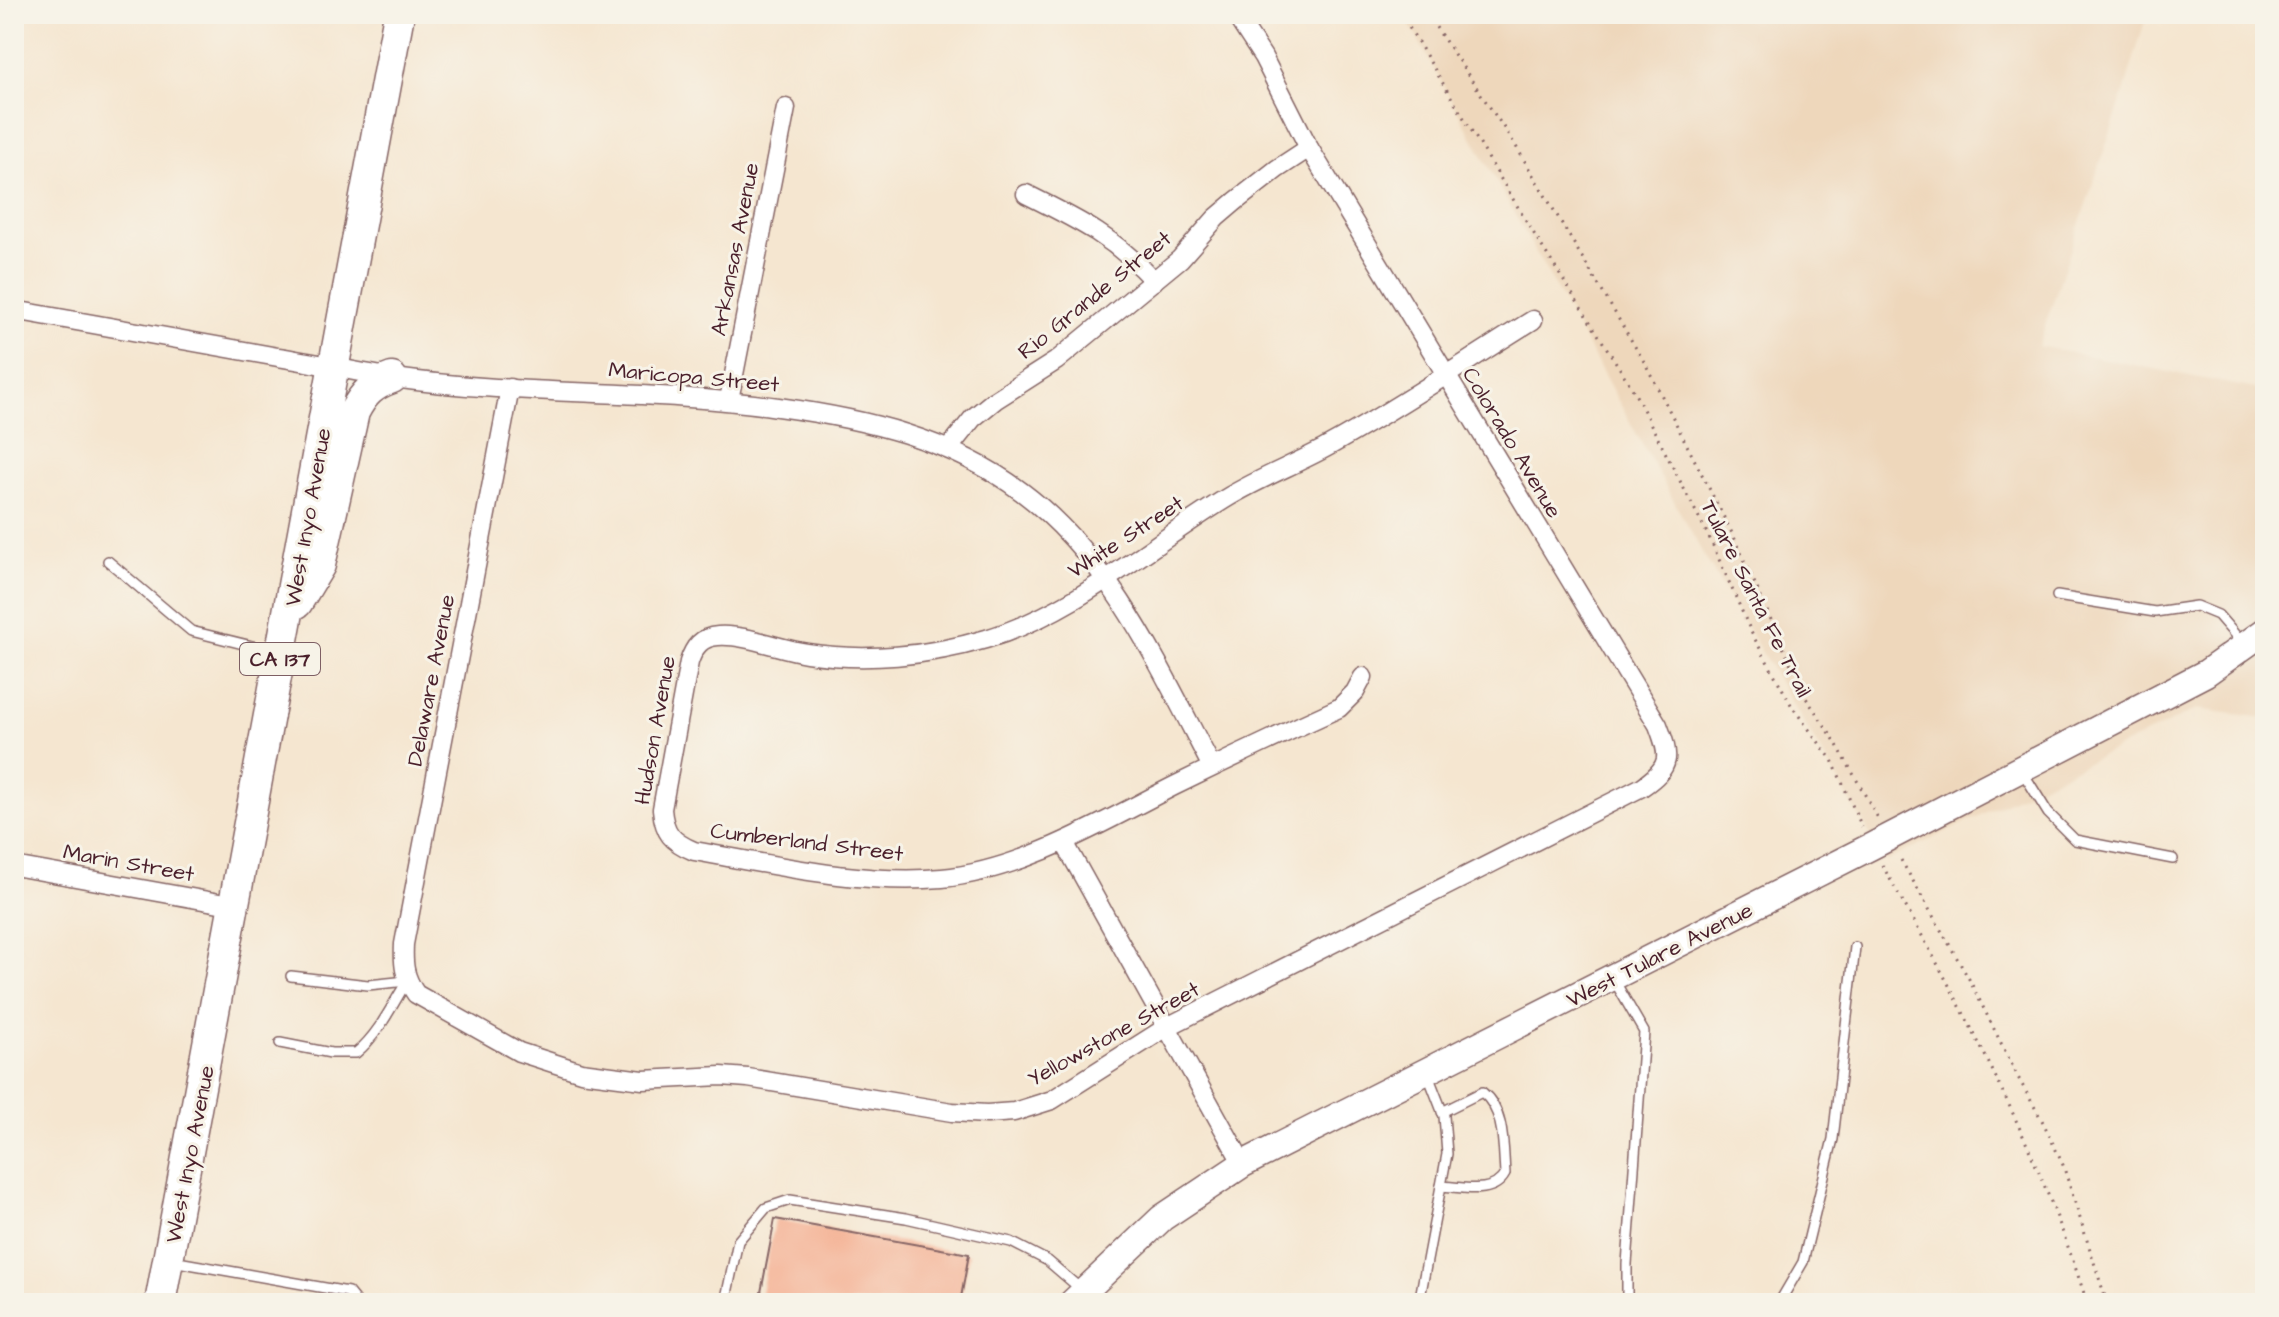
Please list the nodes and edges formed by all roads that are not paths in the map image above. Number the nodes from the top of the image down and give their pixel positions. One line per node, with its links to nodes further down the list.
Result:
1 (399, 14): 9 (main road, West Inyo Avenue / CA 137)
2 (1235, 14): 4 (street, Colorado Avenue)
3 (786, 108): 13 (street, Arkansas Avenue)
4 (1309, 148): 6 (street, Rio Grande Street); 10 (street, Colorado Avenue)
5 (1026, 194): 6 (street)
6 (1154, 281): 14 (street, Rio Grande Street)
7 (14, 310): 9 (street, Maricopa Street)
8 (1533, 320): 10 (street, White Street)
9 (334, 367): 11 (street, Maricopa Street); 18 (main road, West Inyo Avenue / CA 137)
10 (1444, 375): 16 (street, White Street); 23 (street, Colorado Avenue)
11 (392, 378): 12 (street, Maricopa Street); 18 (main road)
12 (510, 388): 13 (street, Maricopa Street); 34 (street, Delaware Avenue)
13 (729, 400): 14 (street, Maricopa Street)
14 (949, 448): 16 (street, Maricopa Street)
15 (108, 561): 21 (lane)
16 (1104, 579): 19 (street, White Street); 24 (street, Maricopa Street)
17 (2057, 596): 20 (lane)
18 (288, 618): 21 (main road, West Inyo Avenue / CA 137)
19 (704, 638): 26 (street, Hudson Avenue)
20 (2255, 639): 25 (main road, West Tulare Avenue)
21 (281, 654): 30 (main road, West Inyo Avenue / CA 137)
22 (1363, 677): 24 (street, Cumberland Street)
23 (1667, 763): 35 (street, Yellowstone Street)
24 (1212, 767): 27 (street, Cumberland Street)
25 (2020, 769): 28 (lane); 33 (main road, West Tulare Avenue)
26 (667, 834): 27 (street, Cumberland Street)
27 (1064, 842): 35 (street)
28 (2173, 859)
29 (14, 866): 30 (street, Marin Street)
30 (236, 906): 41 (main road, West Inyo Avenue / CA 137)
31 (1855, 947): 48 (lane)
32 (291, 976): 34 (lane)
33 (1612, 977): 37 (main road, West Tulare Avenue); 47 (lane)
34 (407, 981): 35 (street, Yellowstone Street); 36 (lane)
35 (1167, 1027): 39 (street)
36 (280, 1043)
37 (1427, 1071): 38 (lane); 39 (main road, West Tulare Avenue)
38 (1442, 1112): 40 (lane); 40 (lane)
39 (1243, 1164): 42 (main road, West Tulare Avenue)
40 (1441, 1186): 46 (lane)
41 (169, 1260): 43 (main road, West Inyo Avenue / CA 137); 44 (lane)
42 (1077, 1297): 45 (lane)
43 (160, 1303)
44 (357, 1303)
45 (725, 1303)
46 (1419, 1303)
47 (1627, 1303)
48 (1779, 1303)

